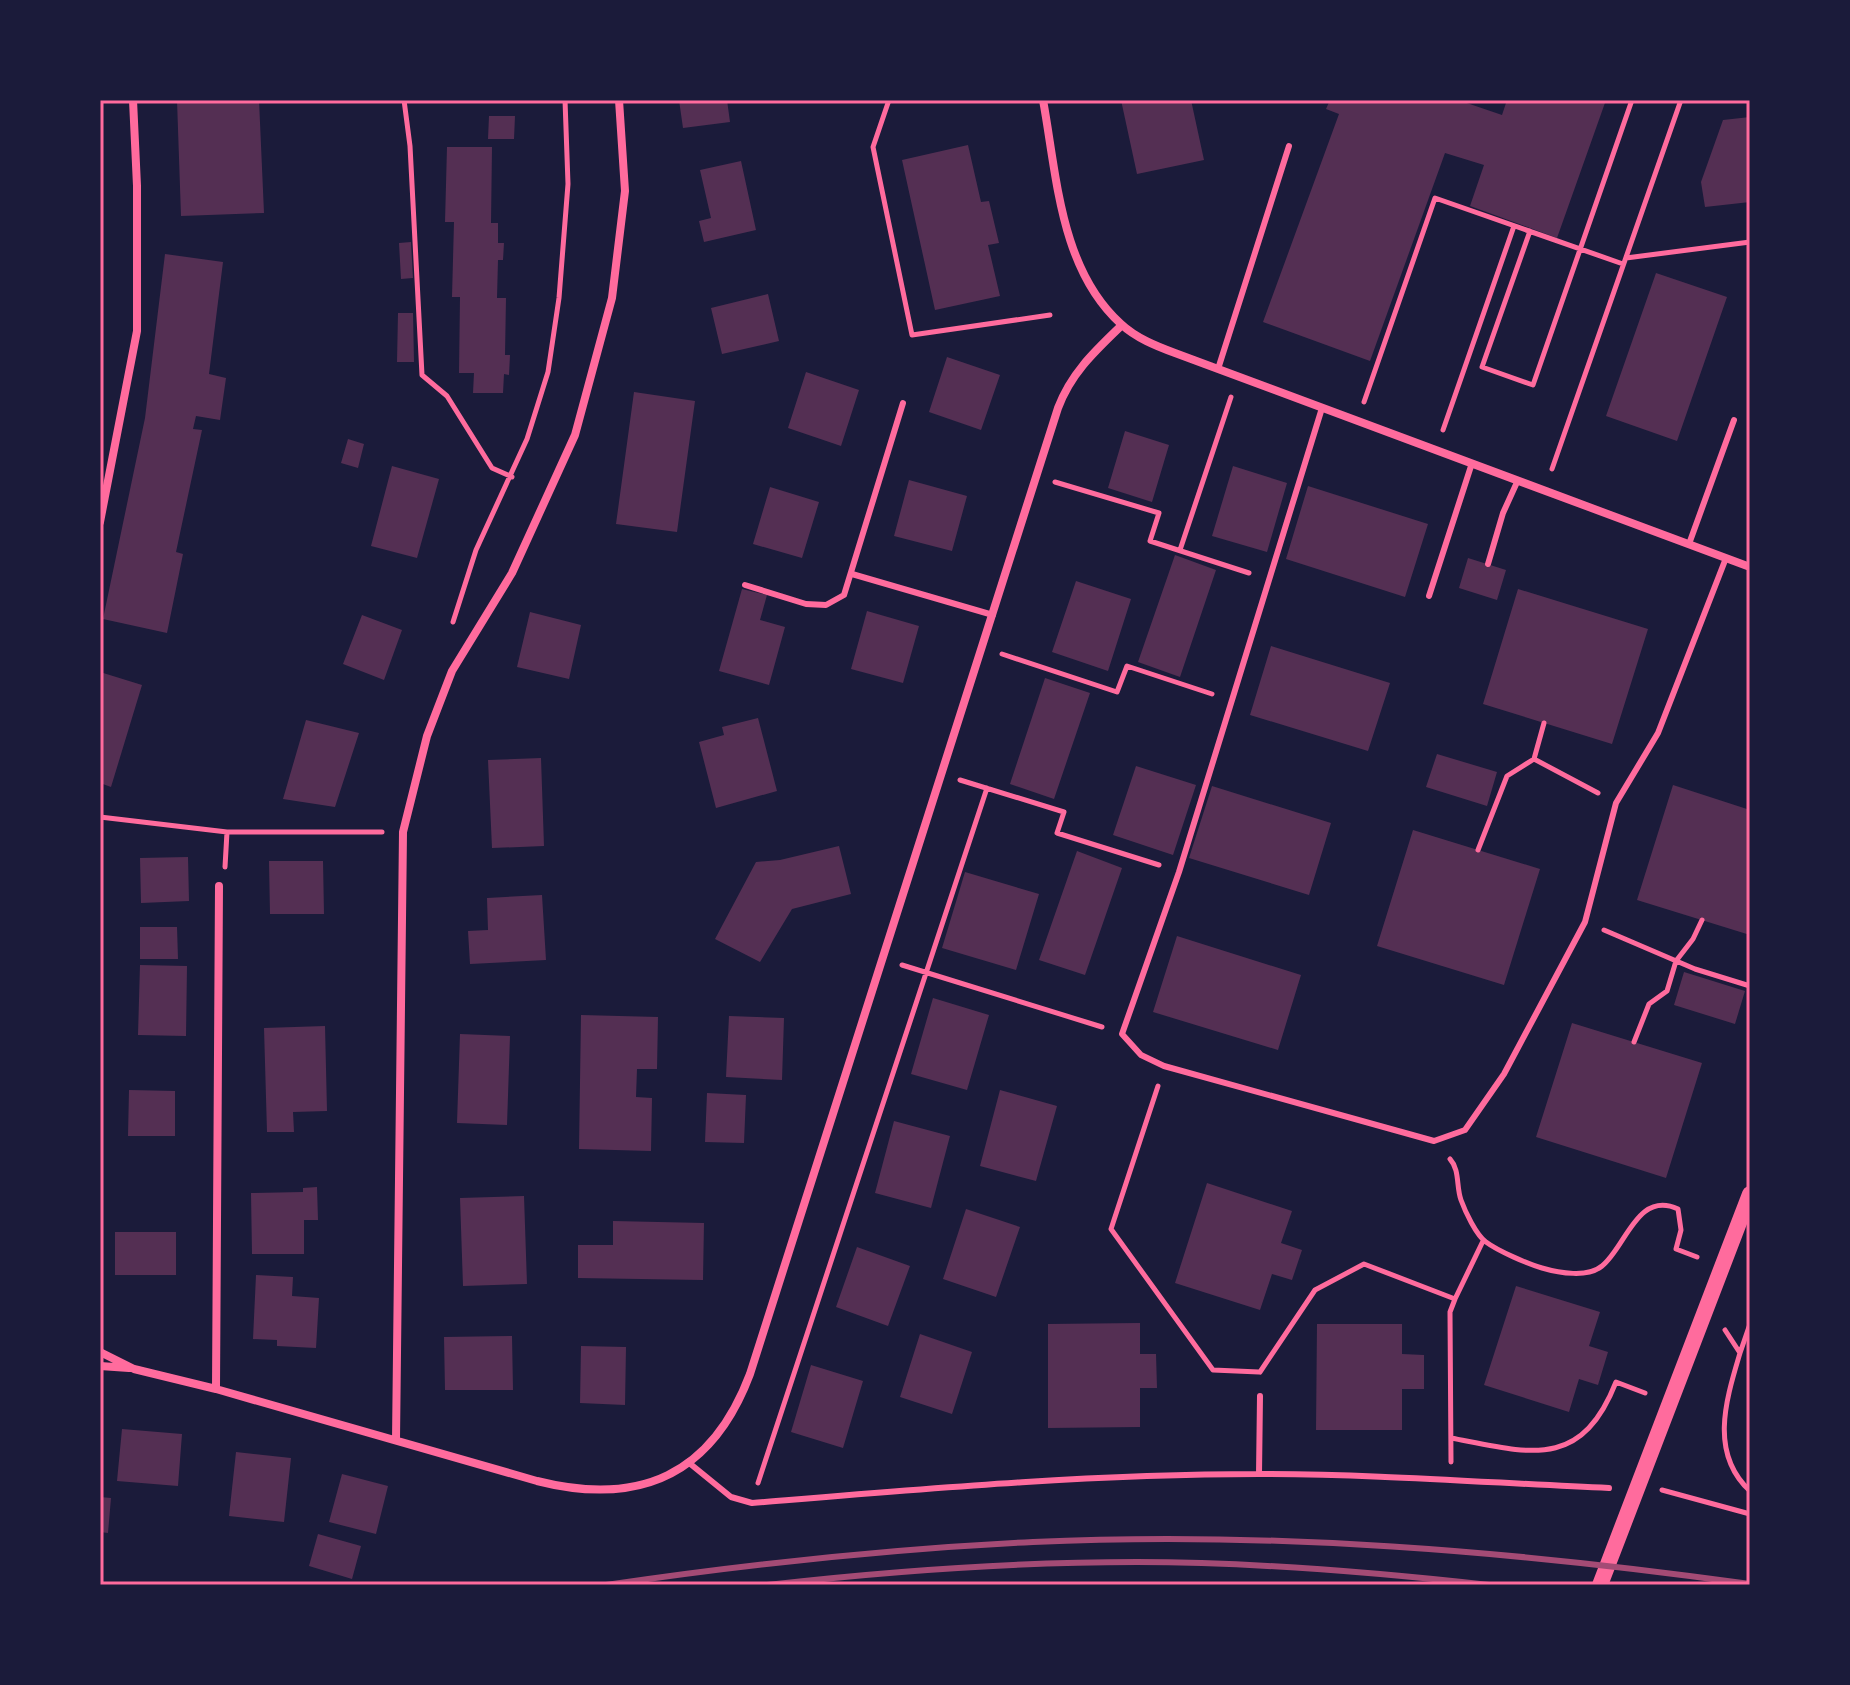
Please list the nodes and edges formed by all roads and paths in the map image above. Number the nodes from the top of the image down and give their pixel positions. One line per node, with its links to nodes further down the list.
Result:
1 (133, 100): 29 (street)
2 (404, 100): 25 (path)
3 (565, 100): 25 (path)
4 (619, 100): 41 (street)
5 (889, 100): 15 (path)
6 (1043, 100): 16 (street)
7 (1632, 100): 13 (path)
8 (1681, 100): 14 (path)
9 (1289, 146): 17 (lane)
10 (1514, 226): 11 (path); 22 (path); 23 (path)
11 (1530, 231): 13 (path); 13 (path)
12 (1750, 242): 14 (path)
13 (1580, 249): 14 (path)
14 (1624, 261): 28 (path)
15 (1050, 315)
16 (1122, 325): 17 (street); 26 (street)
17 (1218, 369): 18 (street)
18 (1237, 377): 20 (street); 31 (path)
19 (903, 403): 35 (lane)
20 (1322, 408): 22 (street); 36 (lane)
21 (1734, 420): 30 (lane)
22 (1357, 421): 23 (street)
23 (1436, 450): 24 (street)
24 (1472, 463): 27 (street); 38 (lane)
25 (512, 477): 41 (path)
26 (1037, 477): 31 (path); 39 (street)
27 (1518, 480): 28 (street); 33 (lane)
28 (1545, 490): 30 (street)
29 (100, 522)
30 (1689, 544): 32 (street)
31 (1180, 550): 36 (path)
32 (1726, 558): 34 (street); 47 (lane)
33 (1488, 564)
34 (1750, 567)
35 (852, 574): 37 (lane); 39 (lane)
36 (1269, 579): 42 (lane)
37 (745, 585)
38 (1429, 596)
39 (993, 615): 40 (street)
40 (983, 647): 42 (path); 45 (street)
41 (452, 671): 50 (street)
42 (1232, 701): 52 (lane)
43 (1544, 723): 44 (path)
44 (1534, 759): 47 (path); 51 (path)
45 (942, 775): 46 (path); 56 (street)
46 (987, 788): 52 (path); 58 (path)
47 (1616, 803): 55 (lane)
48 (100, 817): 49 (path)
49 (227, 832): 50 (path); 53 (path)
50 (403, 832): 79 (street)
51 (1478, 850)
52 (1179, 872): 60 (lane)
53 (219, 886): 75 (street)
54 (1702, 920): 57 (path)
55 (1585, 922): 57 (path); 63 (lane)
56 (883, 959): 58 (path); 80 (street)
57 (1676, 961): 59 (path); 61 (path)
58 (926, 973): 60 (path); 86 (path)
59 (1750, 986)
60 (1122, 1034): 62 (lane)
61 (1634, 1042)
62 (1164, 1066): 63 (lane); 74 (path)
63 (1434, 1141): 65 (path)
64 (1750, 1194): 68 (main road)
65 (1483, 1241): 66 (path); 67 (path)
66 (1697, 1257)
67 (1455, 1299): 74 (path); 78 (path)
68 (1707, 1305): 71 (path); 88 (main road)
69 (1750, 1324): 71 (path)
70 (100, 1352): 73 (street)
71 (1740, 1353): 85 (path)
72 (100, 1366): 73 (street)
73 (134, 1369): 75 (street)
74 (1260, 1372): 77 (path)
75 (216, 1389): 79 (street)
76 (1645, 1393): 78 (path)
77 (1260, 1396): 81 (lane)
78 (1451, 1438): 82 (path)
79 (396, 1440): 80 (street)
80 (688, 1462): 86 (lane)
81 (1259, 1474): 82 (lane); 86 (lane)
82 (1451, 1480): 83 (lane)
83 (1609, 1488)
84 (1662, 1489): 87 (path)
85 (1750, 1491)
86 (752, 1503)
87 (1750, 1514)
88 (1600, 1585)

